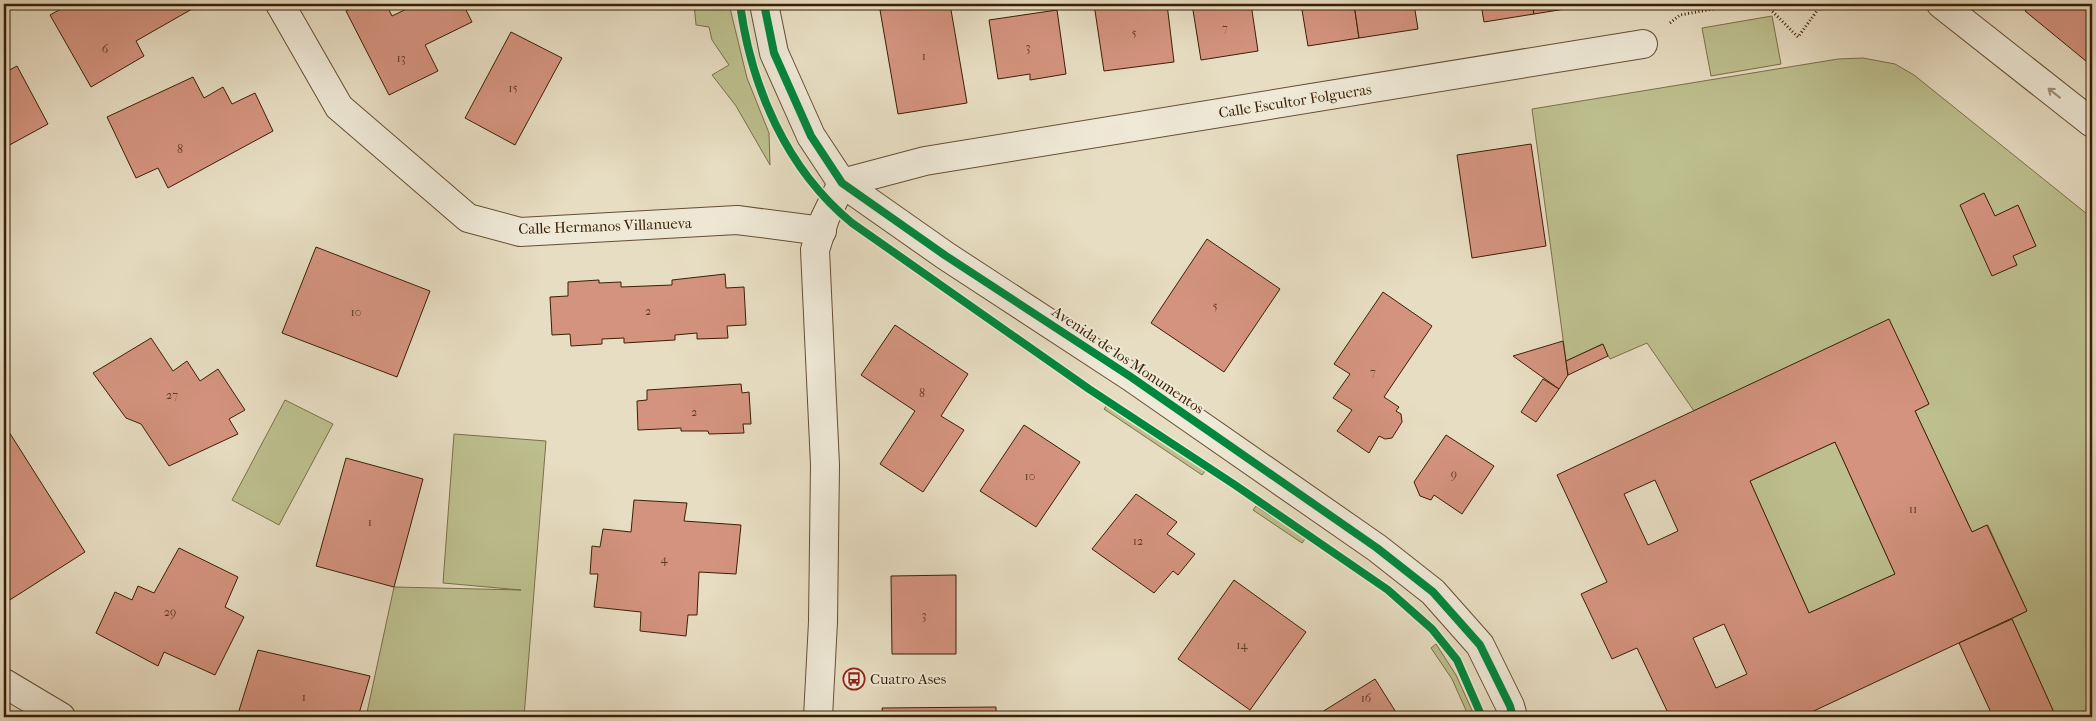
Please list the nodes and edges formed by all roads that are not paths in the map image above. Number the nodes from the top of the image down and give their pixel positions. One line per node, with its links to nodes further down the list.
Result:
1 (280, 4): 7 (street, Calle Hermanos Villanueva)
2 (764, 4): 6 (street, Avenida de los Monumentos)
3 (1941, 4): 5 (street, one-way to 3)
4 (1643, 44): 6 (street, Calle Escultor Folgueras)
5 (2092, 123)
6 (842, 183): 7 (street); 11 (street, Avenida de los Monumentos)
7 (822, 231): 10 (street)
8 (4, 683): 9 (street)
9 (61, 717)
10 (818, 717)
11 (1513, 717)

